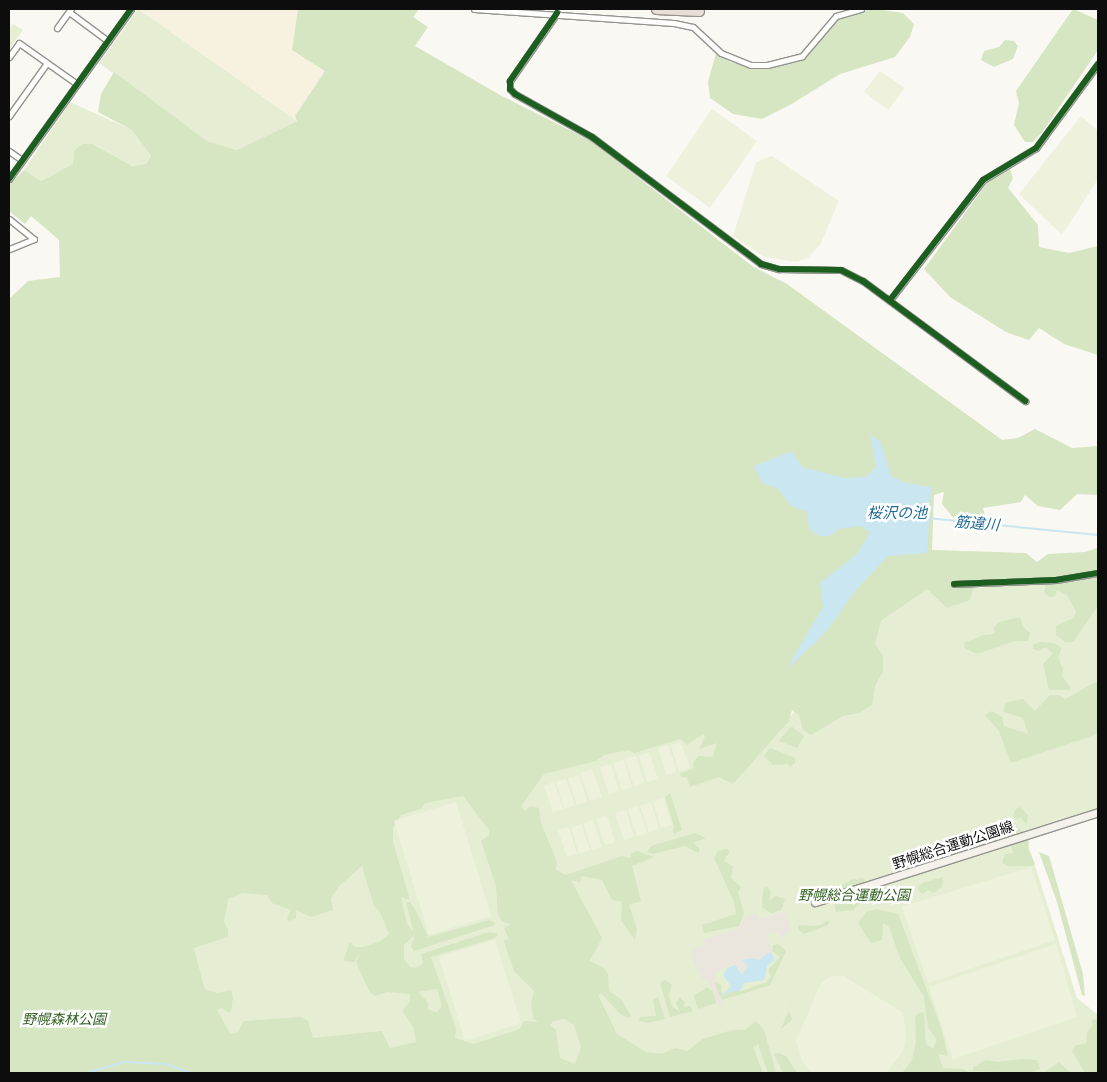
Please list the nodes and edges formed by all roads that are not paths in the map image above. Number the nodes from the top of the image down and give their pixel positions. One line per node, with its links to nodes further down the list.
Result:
1 (131, 9): 9 (street)
2 (474, 9): 7 (street)
3 (656, 9): 6 (highway)
4 (861, 9): 7 (street)
5 (70, 10): 8 (street); 9 (street)
6 (699, 11)
7 (557, 13): 20 (street)
8 (57, 28)
9 (108, 41): 13 (street)
10 (9, 58): 11 (street)
11 (47, 62): 13 (street); 14 (street)
12 (1098, 64): 20 (street)
13 (77, 84): 16 (street)
14 (9, 116)
15 (9, 151): 16 (street)
16 (22, 160): 17 (street)
17 (9, 179)
18 (9, 219): 19 (street)
19 (9, 249)
20 (890, 300): 21 (street)
21 (1025, 401)
22 (1098, 572): 23 (street)
23 (954, 584)
24 (1098, 812): 25 (main road, 野幌総合運動公園線)
25 (815, 902)

